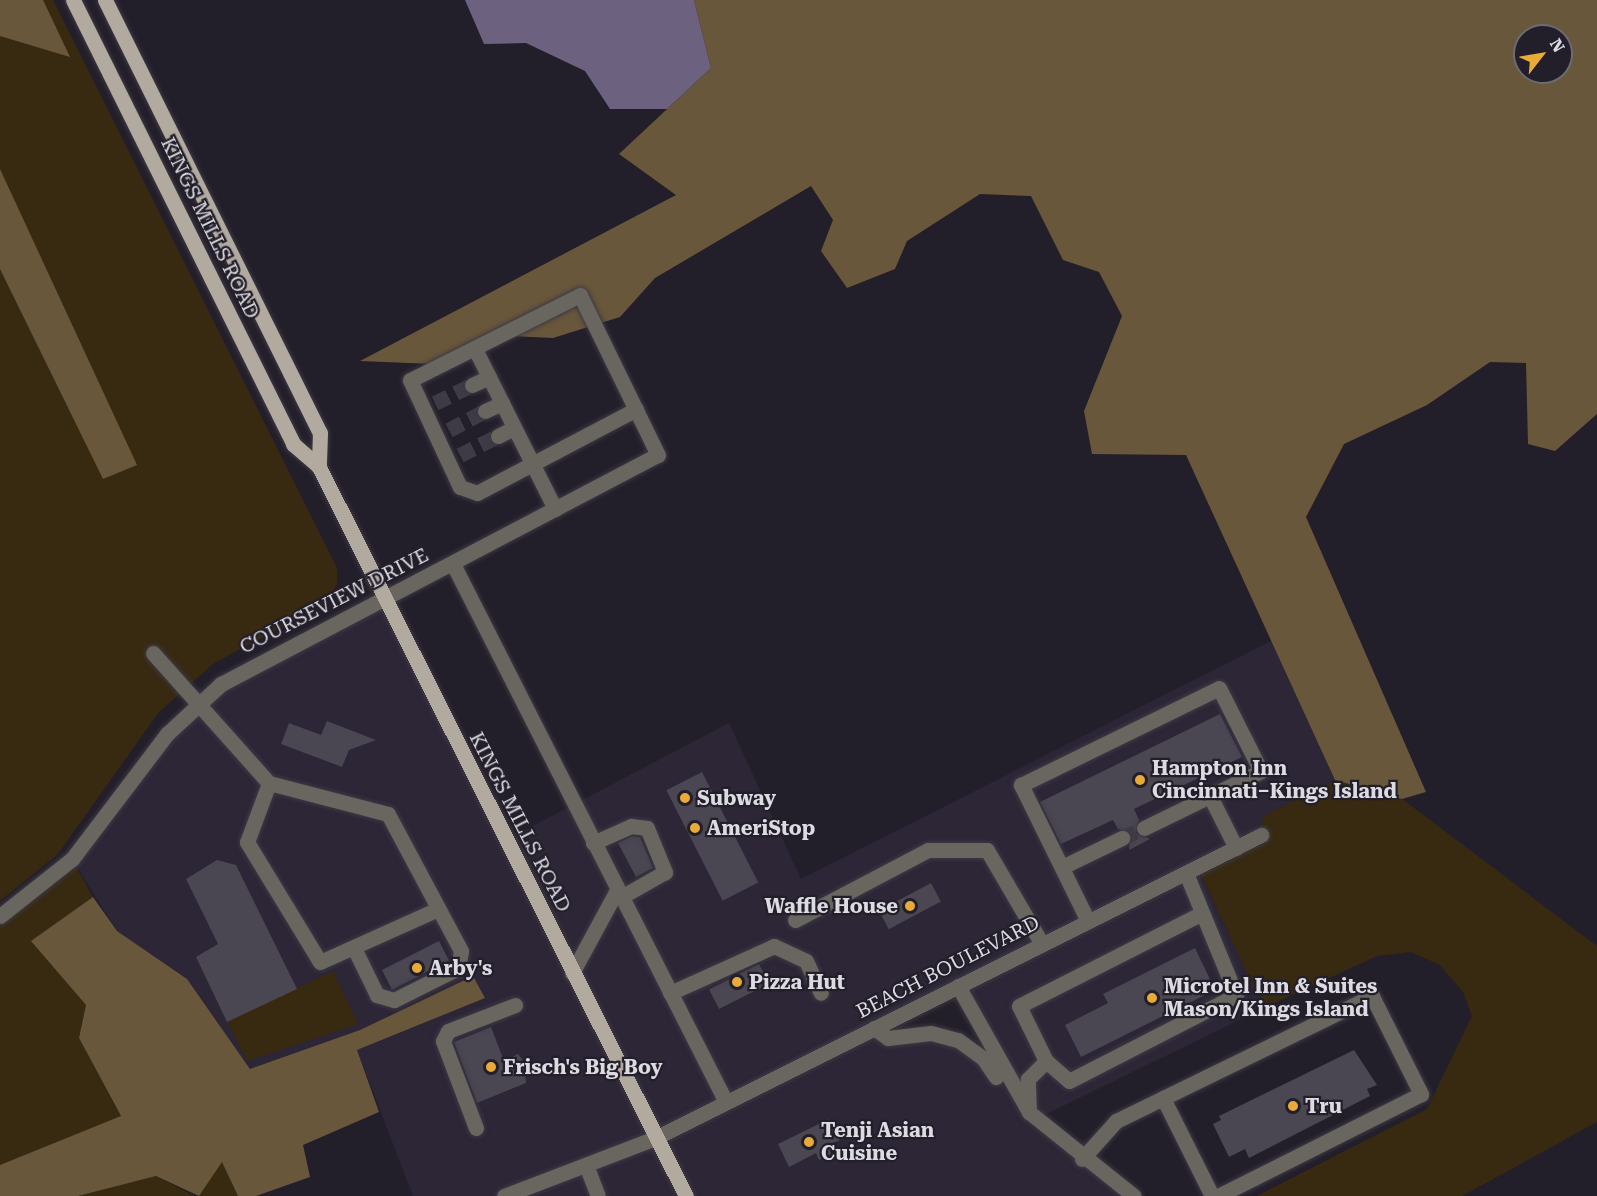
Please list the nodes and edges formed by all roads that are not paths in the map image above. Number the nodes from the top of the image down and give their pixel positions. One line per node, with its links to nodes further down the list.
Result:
1 (73, 0): 12 (main road, KINGS MILLS ROAD)
2 (105, 0): 12 (main road, KINGS MILLS ROAD)
3 (475, 349): 4 (street); 7 (street); 11 (street)
4 (489, 376): 5 (street); 6 (street)
5 (472, 385)
6 (502, 402): 8 (street); 9 (street)
7 (636, 409): 11 (street); 13 (street)
8 (485, 411)
9 (514, 428): 10 (street); 11 (street)
10 (498, 436)
11 (532, 464): 13 (street)
12 (319, 467): 15 (main road, KINGS MILLS ROAD)
13 (555, 509): 14 (street)
14 (453, 564): 15 (street, COURSEVIEW DRIVE); 23 (street, COURSEVIEW DRIVE)
15 (385, 597): 17 (street, COURSEVIEW DRIVE); 35 (main road, KINGS MILLS ROAD)
16 (153, 653): 17 (street)
17 (198, 703): 18 (street); 30 (street, COURSEVIEW DRIVE)
18 (269, 783): 28 (street); 34 (street)
19 (1210, 796): 20 (street); 24 (street); 25 (street)
20 (1144, 828)
21 (1261, 835): 24 (street, BEACH BOULEVARD)
22 (1122, 838): 25 (street)
23 (593, 843): 27 (street, COURSEVIEW DRIVE); 27 (street)
24 (1236, 848): 26 (street, BEACH BOULEVARD)
25 (1062, 867): 32 (street)
26 (1186, 873): 29 (street); 32 (street, BEACH BOULEVARD)
27 (619, 893): 35 (street); 37 (street, COURSEVIEW DRIVE)
28 (438, 909): 34 (street); 34 (street)
29 (1202, 913): 41 (street); 41 (street)
30 (0, 916)
31 (795, 920): 33 (street)
32 (1088, 921): 33 (street, BEACH BOULEVARD)
33 (1042, 944): 36 (street, BEACH BOULEVARD)
34 (348, 951)
35 (572, 973): 46 (main road, KINGS MILLS ROAD)
36 (958, 986): 40 (street, BEACH BOULEVARD); 44 (street)
37 (670, 993): 38 (street); 43 (street, COURSEVIEW DRIVE)
38 (821, 993)
39 (515, 1005): 45 (street)
40 (874, 1028): 43 (street, BEACH BOULEVARD); 44 (street)
41 (1046, 1061): 44 (street)
42 (1163, 1098): 47 (street); 53 (street); 54 (street)
43 (726, 1102): 46 (street, BEACH BOULEVARD)
44 (1029, 1112): 47 (street)
45 (476, 1128)
46 (655, 1138): 48 (street, BEACH BOULEVARD); 51 (main road, KINGS MILLS ROAD)
47 (1082, 1159): 52 (street)
48 (586, 1165): 49 (street, BEACH BOULEVARD); 50 (street)
49 (504, 1196)
50 (598, 1196)
51 (686, 1196)
52 (1134, 1196)
53 (1212, 1196)
54 (1218, 1196)

